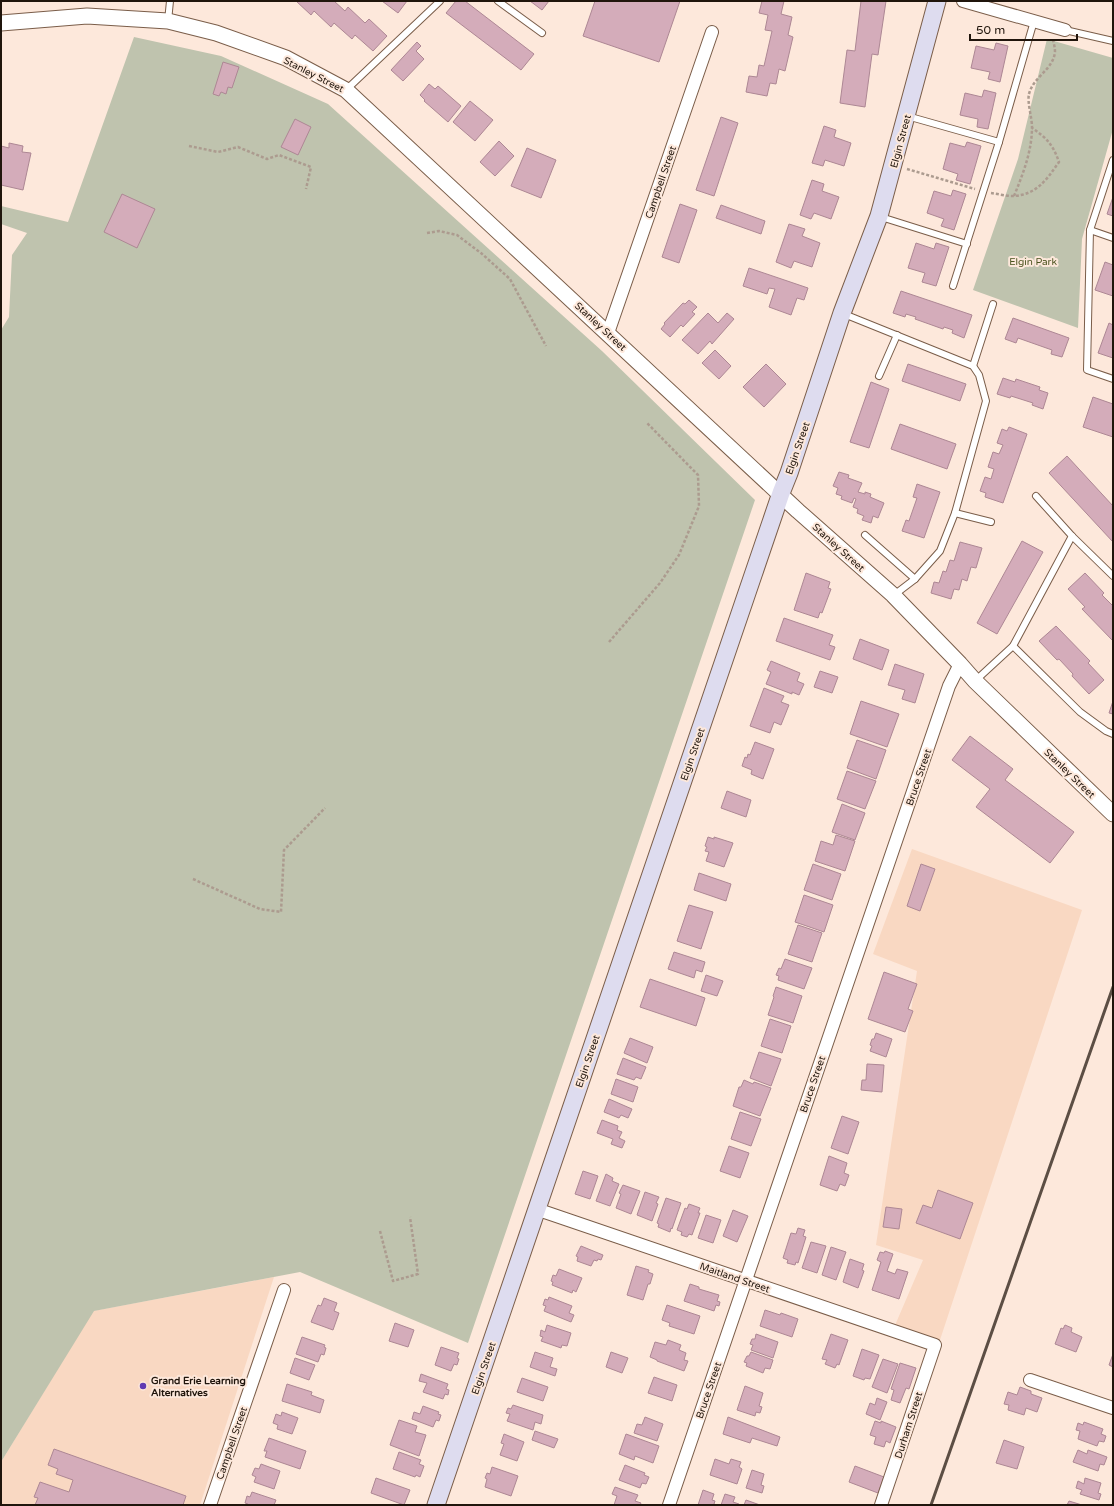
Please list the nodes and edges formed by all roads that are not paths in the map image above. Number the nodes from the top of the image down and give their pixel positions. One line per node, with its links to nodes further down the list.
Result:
1 (170, 1): 6 (lane)
2 (440, 1): 13 (lane)
3 (498, 1): 11 (lane)
4 (937, 1): 14 (main road, Elgin Street)
5 (963, 1): 7 (street)
6 (168, 21): 8 (street, Stanley Street); 13 (street, Stanley Street)
7 (1034, 21): 9 (street); 15 (lane)
8 (1, 23)
9 (1065, 30): 12 (lane)
10 (712, 32): 24 (street, Campbell Street)
11 (542, 33)
12 (1113, 41)
13 (346, 90): 24 (street, Stanley Street)
14 (906, 116): 15 (lane); 17 (main road, Elgin Street)
15 (999, 142): 20 (lane)
16 (1113, 160): 18 (lane)
17 (879, 216): 20 (lane); 23 (main road, Elgin Street)
18 (1090, 230): 19 (lane); 28 (lane)
19 (1113, 238)
20 (967, 244): 21 (lane)
21 (953, 286)
22 (993, 304): 26 (lane)
23 (842, 313): 25 (lane); 29 (main road, Elgin Street)
24 (608, 332): 29 (street, Stanley Street)
25 (897, 335): 26 (lane); 27 (lane)
26 (973, 366): 31 (lane)
27 (879, 376)
28 (1113, 379)
29 (781, 493): 37 (street, Stanley Street); 43 (main road, Elgin Street)
30 (1036, 496): 34 (lane)
31 (955, 512): 32 (lane); 36 (lane)
32 (991, 522)
33 (865, 535): 36 (lane)
34 (1072, 536): 35 (lane); 38 (lane)
35 (1113, 576)
36 (915, 579): 37 (lane)
37 (893, 596): 39 (street, Stanley Street)
38 (1012, 646): 40 (lane); 41 (lane)
39 (960, 664): 40 (street, Stanley Street); 44 (street, Bruce Street)
40 (975, 681): 42 (street, Stanley Street)
41 (1113, 734)
42 (1113, 814)
43 (536, 1209): 44 (street, Maitland Street); 50 (main road, Elgin Street)
44 (745, 1281): 46 (street, Maitland Street); 51 (street, Bruce Street)
45 (284, 1290): 49 (street, Campbell Street)
46 (934, 1345): 52 (street, Durham Street)
47 (1030, 1380): 48 (street)
48 (1113, 1408)
49 (210, 1505)
50 (436, 1505)
51 (669, 1505)
52 (881, 1505)

